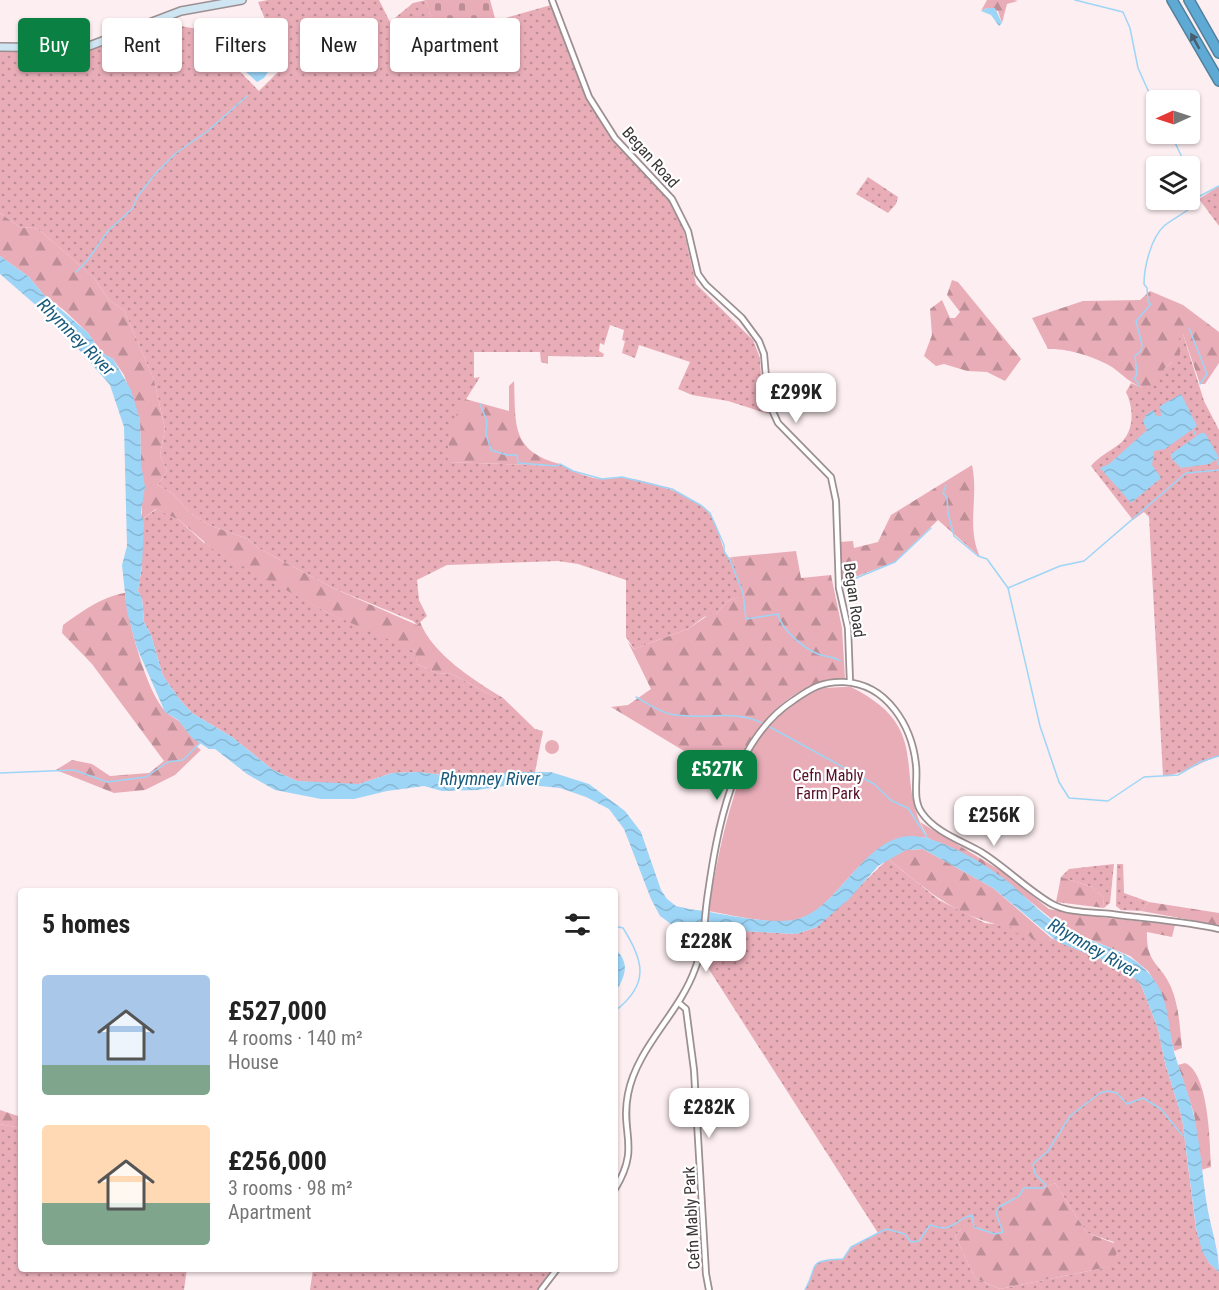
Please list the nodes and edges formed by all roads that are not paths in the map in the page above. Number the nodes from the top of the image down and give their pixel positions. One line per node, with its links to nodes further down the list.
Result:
1 (242, 0): 5 (street)
2 (552, 0): 8 (street, Began Road)
3 (1172, 0): 7 (highway, one-way to 3)
4 (1189, 0): 6 (highway)
5 (0, 47)
6 (1219, 53)
7 (1219, 81)
8 (850, 682): 9 (street); 10 (street)
9 (1219, 929)
10 (679, 1003): 11 (street); 14 (street, Cefn Mably Park)
11 (618, 1183)
12 (555, 1272): 13 (street)
13 (541, 1290)
14 (709, 1290)

